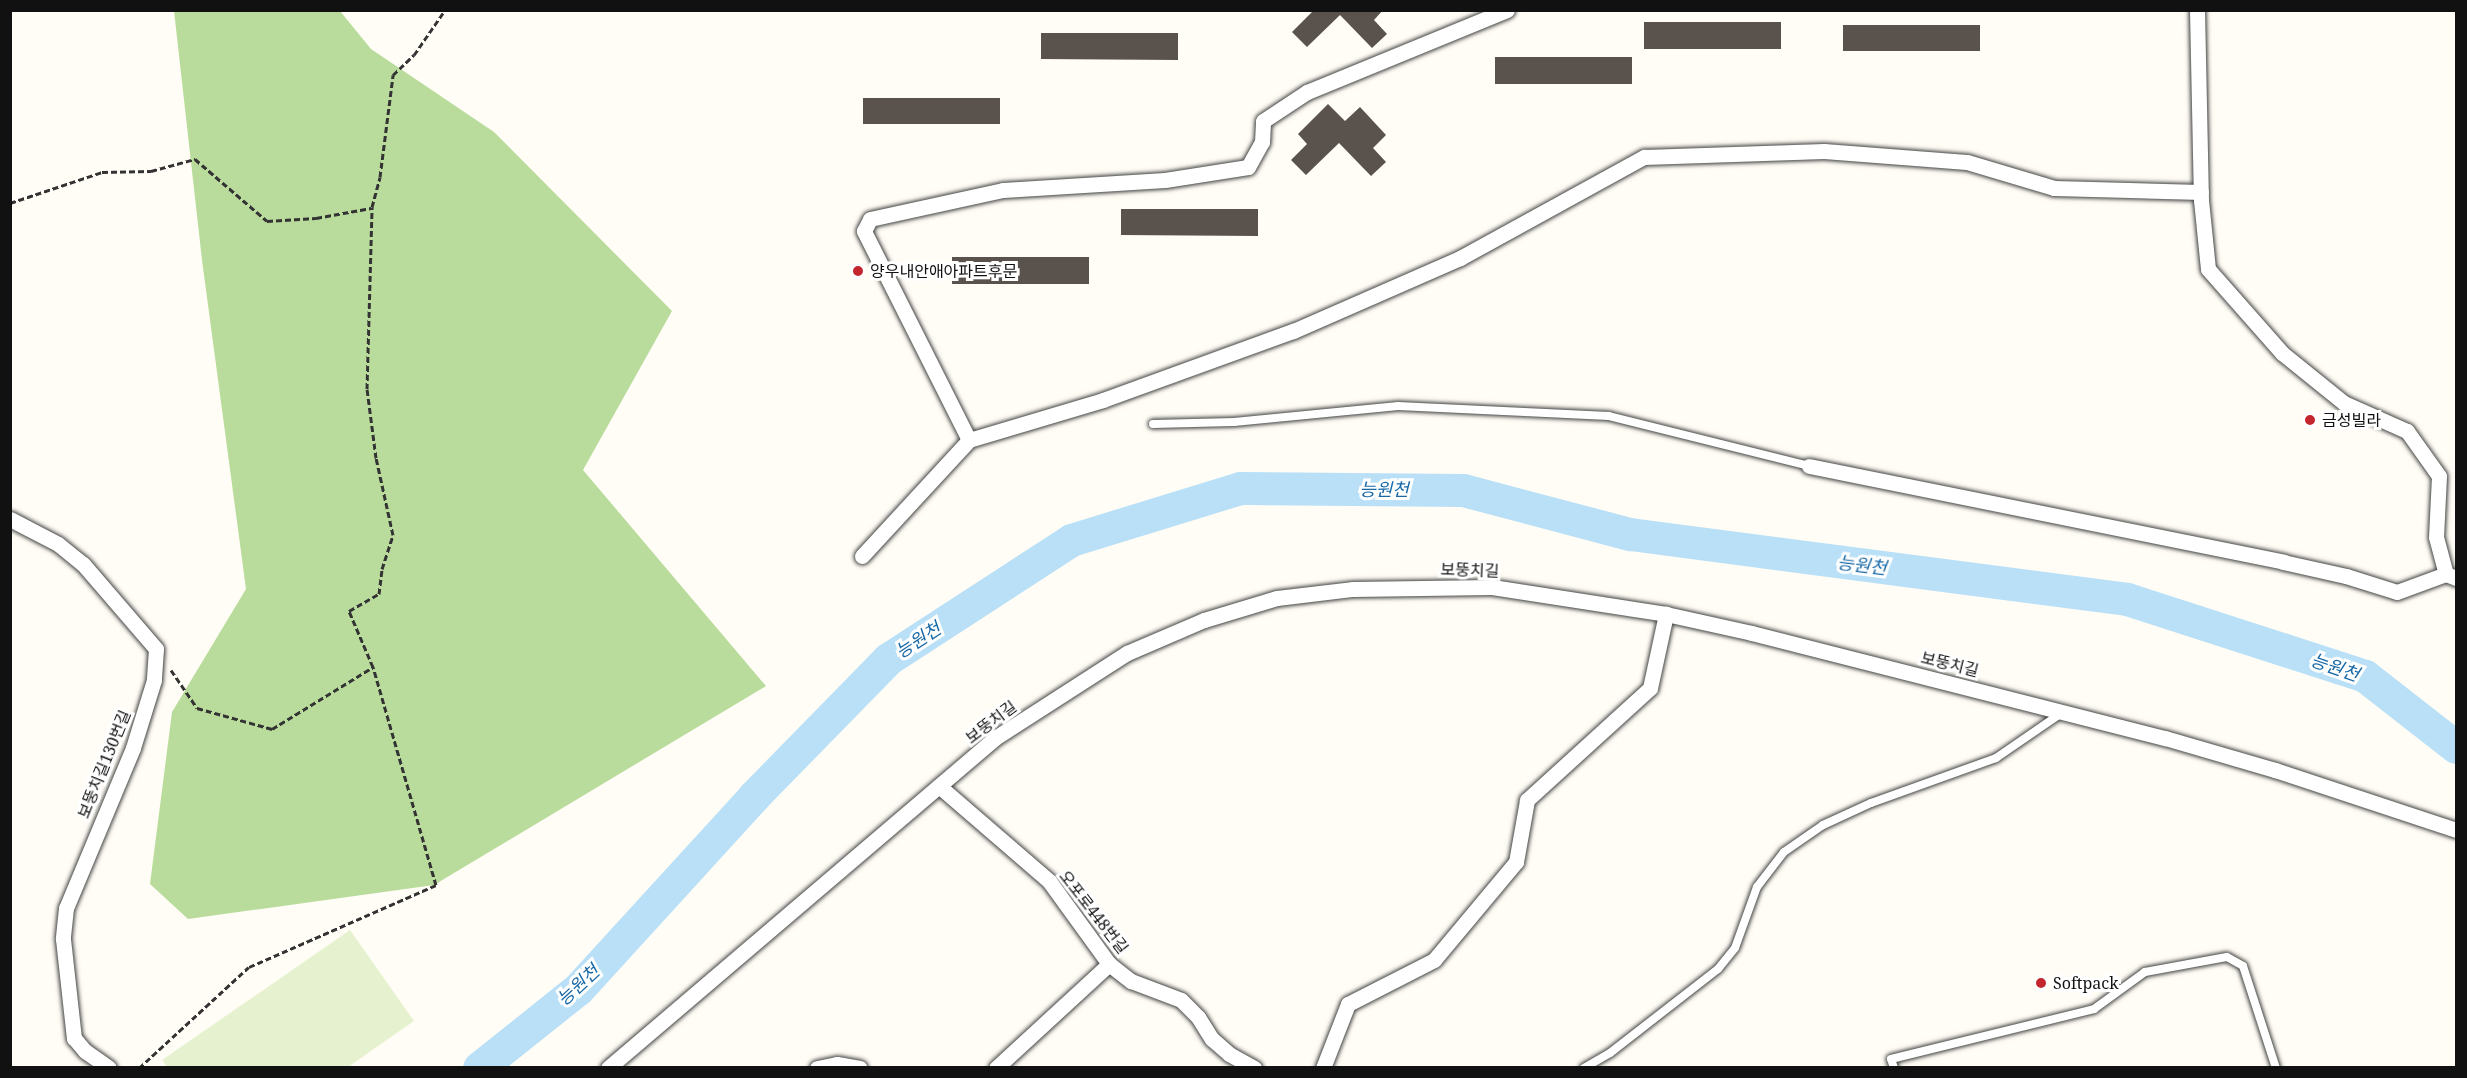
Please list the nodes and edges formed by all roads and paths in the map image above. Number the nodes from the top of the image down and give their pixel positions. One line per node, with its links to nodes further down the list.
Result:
1 (445, 10): 6 (path)
2 (1507, 10): 8 (street)
3 (2197, 10): 4 (street)
4 (2201, 192): 8 (street); 12 (street)
5 (10, 203): 6 (path)
6 (372, 207): 15 (path)
7 (1153, 424): 9 (lane)
8 (969, 440): 11 (street)
9 (1809, 466): 12 (street)
10 (10, 519): 14 (street)
11 (862, 556)
12 (2451, 576)
13 (1666, 614): 16 (street, 보뚱치길); 17 (street, 보뚱치길); 27 (street)
14 (156, 649): 15 (path); 20 (street, 보뚱치길130번길)
15 (373, 667): 21 (path)
16 (2064, 711): 18 (street, 보뚱치길); 28 (lane)
17 (939, 786): 19 (street, 오포로448번길); 22 (street, 보뚱치길)
18 (2457, 830)
19 (1109, 964): 25 (street); 26 (street, 오포로448번길)
20 (109, 1068)
21 (139, 1068)
22 (608, 1068)
23 (817, 1068): 24 (street)
24 (860, 1068)
25 (996, 1068)
26 (1254, 1068)
27 (1323, 1068)
28 (1584, 1068)
29 (1894, 1068): 30 (lane)
30 (2276, 1068)

